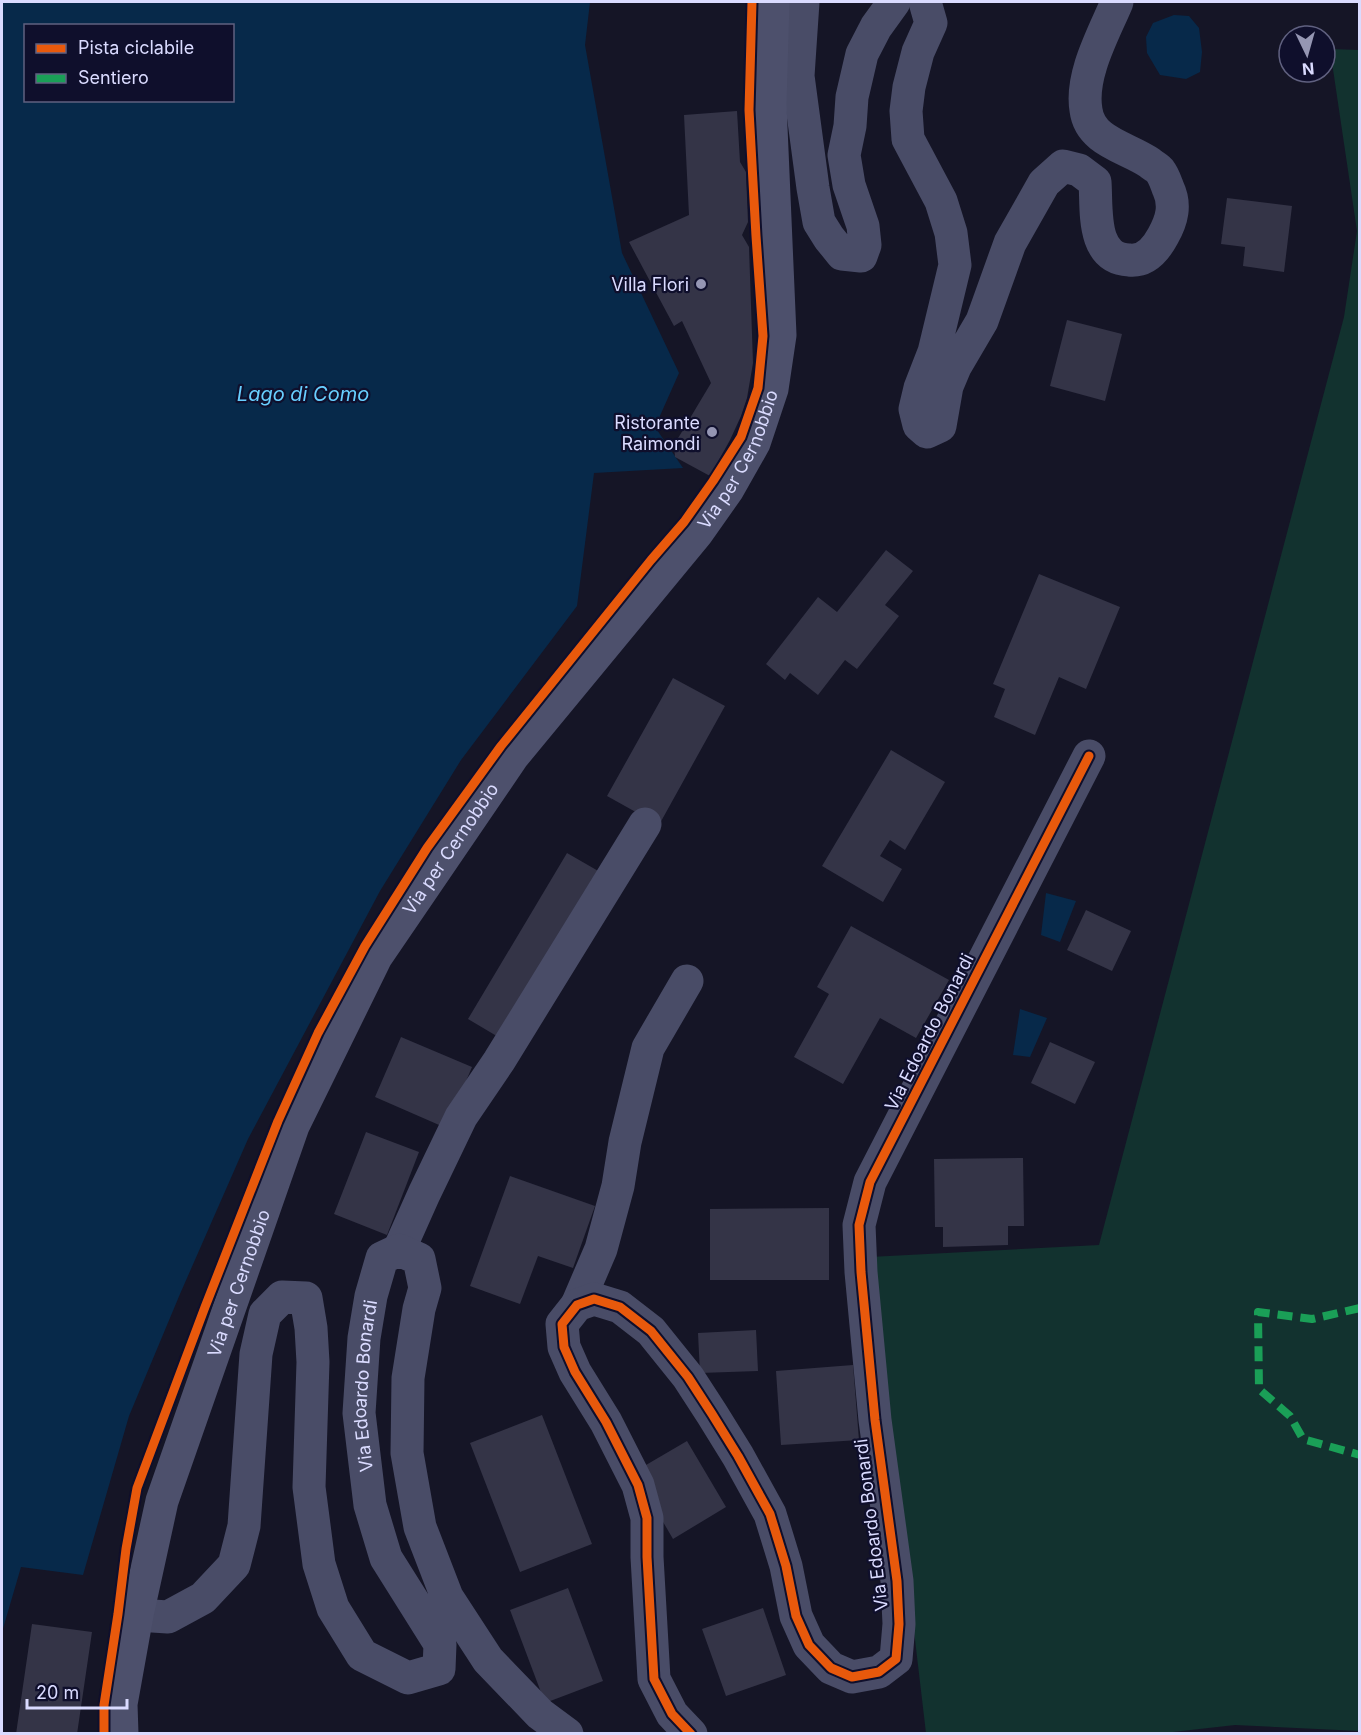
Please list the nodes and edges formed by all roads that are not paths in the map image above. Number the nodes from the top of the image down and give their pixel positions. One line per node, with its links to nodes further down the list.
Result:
1 (773, 2): 11 (main road, Via per Cernobbio)
2 (803, 2): 3 (street)
3 (894, 2)
4 (925, 2): 5 (street)
5 (1117, 2)
6 (1089, 756): 10 (street, Via Edoardo Bonardi)
7 (645, 824): 9 (street)
8 (687, 981): 10 (street)
9 (399, 1250): 11 (street, Via Edoardo Bonardi); 13 (street, Via Edoardo Bonardi)
10 (577, 1305): 14 (street)
11 (137, 1615): 12 (main road, Via per Cernobbio)
12 (122, 1734)
13 (567, 1734)
14 (691, 1734)

